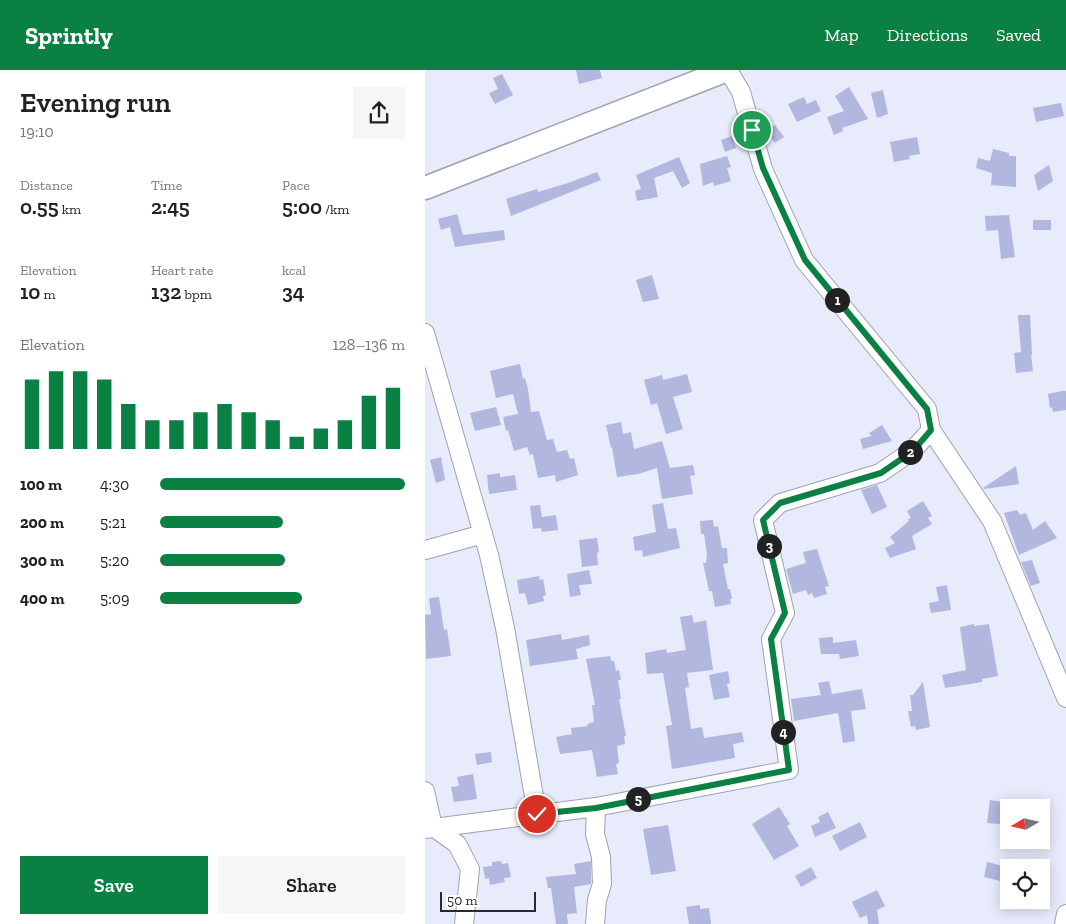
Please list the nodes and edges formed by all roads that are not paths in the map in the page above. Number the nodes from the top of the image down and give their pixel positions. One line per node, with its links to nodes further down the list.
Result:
1 (727, 70): 2 (main road); 4 (street)
2 (425, 188)
3 (425, 333): 5 (street)
4 (931, 430): 7 (street); 9 (street)
5 (483, 534): 6 (street); 10 (street)
6 (425, 550)
7 (1066, 698)
8 (425, 791): 11 (street)
9 (596, 808): 10 (street); 14 (street)
10 (537, 814): 11 (street)
11 (429, 828): 13 (street)
12 (1066, 914): 15 (street)
13 (464, 924)
14 (595, 924)
15 (1064, 924)

